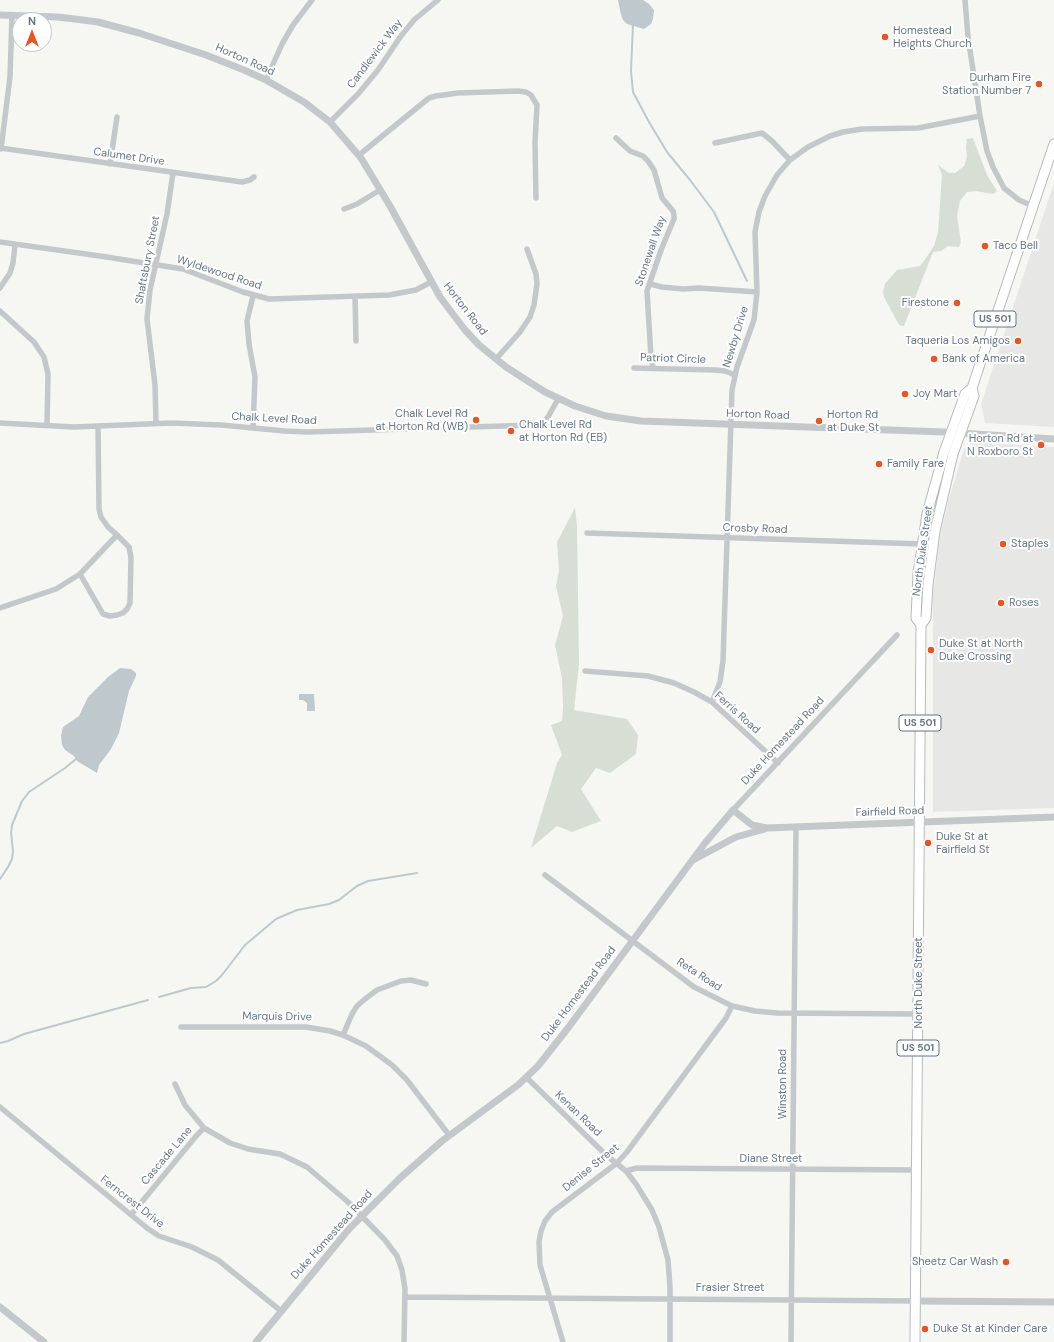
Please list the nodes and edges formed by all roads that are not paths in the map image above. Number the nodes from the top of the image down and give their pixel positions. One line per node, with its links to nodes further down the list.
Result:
1 (312, 0): 7 (street)
2 (438, 0): 10 (street, Candlewick Way)
3 (965, 0): 8 (street)
4 (0, 15): 5 (street, Horton Road)
5 (12, 15): 14 (street)
6 (52, 17): 7 (street, Horton Road)
7 (266, 80): 10 (street, Horton Road)
8 (980, 116): 16 (street, Newby Drive); 22 (street)
9 (117, 117): 17 (street)
10 (330, 122): 15 (street, Horton Road)
11 (616, 138): 29 (street, Stonewall Way)
12 (715, 144): 16 (street)
13 (1054, 144): 22 (highway, North Duke Street / US 501)
14 (0, 149): 17 (street, Calumet Drive)
15 (359, 155): 20 (street, Horton Road); 21 (street)
16 (790, 160): 31 (street, Newby Drive)
17 (110, 164): 18 (street, Calumet Drive)
18 (173, 172): 19 (street, Calumet Drive); 27 (street, Shaftsbury Street)
19 (254, 177)
20 (380, 190): 23 (street); 28 (street, Horton Road)
21 (536, 198)
22 (1033, 206): 40 (highway, North Duke Street / US 501)
23 (344, 209)
24 (0, 242): 25 (street, Wyldewood Road)
25 (15, 244): 27 (street, Wyldewood Road); 30 (street)
26 (527, 249): 36 (street)
27 (156, 264): 32 (street, Wyldewood Road); 42 (street, Shaftsbury Street)
28 (431, 282): 33 (street, Wyldewood Road); 36 (street, Horton Road)
29 (650, 284): 31 (street); 38 (street, Stonewall Way)
30 (0, 288)
31 (757, 292): 39 (street, Newby Drive)
32 (253, 296): 33 (street, Wyldewood Road); 47 (street)
33 (355, 296): 35 (street)
34 (0, 311): 44 (street)
35 (356, 341)
36 (496, 359): 41 (street, Horton Road)
37 (634, 368): 38 (street, Patriot Circle)
38 (653, 368): 39 (street, Patriot Circle)
39 (735, 375): 45 (street, Newby Drive)
40 (972, 388): 48 (highway, North Duke Street / US 501); 49 (highway, North Duke Street / US 501)
41 (558, 398): 45 (street, Horton Road); 47 (street, Chalk Level Road)
42 (156, 423): 46 (street, Chalk Level Road); 47 (street, Chalk Level Road)
43 (0, 424): 44 (street, Chalk Level Road)
44 (47, 425): 46 (street, Chalk Level Road)
45 (730, 425): 48 (street, Horton Road); 53 (street, Newby Drive)
46 (98, 426): 52 (street)
47 (253, 428)
48 (951, 433): 49 (street, Horton Road); 54 (highway, North Duke Street / US 501)
49 (960, 433): 50 (street, Horton Road); 57 (highway, North Duke Street / US 501)
50 (1054, 439)
51 (587, 533): 53 (street, Crosby Road)
52 (117, 535): 55 (street); 55 (street)
53 (727, 538): 54 (street, Crosby Road); 60 (street, Newby Drive)
54 (922, 544): 57 (highway, North Duke Street / US 501)
55 (80, 574): 56 (street)
56 (0, 608)
57 (921, 625): 64 (highway, North Duke Street / US 501)
58 (896, 635): 61 (street, Duke Homestead Road)
59 (585, 671): 60 (street, Ferris Road)
60 (712, 702): 61 (street, Ferris Road)
61 (778, 763): 62 (street, Duke Homestead Road)
62 (733, 810): 66 (street, Fairfield Road); 67 (street, Duke Homestead Road)
63 (1054, 818): 64 (street, Fairfield Road)
64 (920, 822): 65 (street, Fairfield Road); 73 (highway, North Duke Street / US 501)
65 (796, 827): 66 (street, Fairfield Road); 72 (street, Winston Road)
66 (767, 828): 67 (street)
67 (691, 861): 69 (street, Duke Homestead Road)
68 (545, 875): 69 (street, Reta Road)
69 (632, 941): 71 (street, Reta Road); 76 (street, Duke Homestead Road)
70 (426, 984): 75 (street)
71 (732, 1006): 72 (street, Reta Road); 81 (street, Denise Street)
72 (794, 1013): 73 (street, Reta Road); 82 (street, Winston Road)
73 (919, 1014): 83 (highway, North Duke Street / US 501)
74 (181, 1027): 75 (street, Marquis Drive)
75 (343, 1035): 80 (street, Marquis Drive)
76 (526, 1077): 80 (street, Duke Homestead Road); 81 (street, Kenan Road)
77 (175, 1084): 79 (street)
78 (0, 1107): 85 (street, Ferncrest Drive)
79 (204, 1128): 85 (street, Cascade Lane); 86 (street)
80 (449, 1135): 86 (street, Duke Homestead Road)
81 (617, 1163): 84 (street, Kenan Road); 88 (street, Denise Street)
82 (793, 1169): 83 (street, Diane Street); 84 (street, Diane Street); 90 (street, Winston Road)
83 (917, 1170): 91 (highway, North Duke Street / US 501)
84 (626, 1172): 89 (street, Kenan Road)
85 (131, 1215): 94 (street, Ferncrest Drive)
86 (362, 1215): 87 (street); 94 (street, Duke Homestead Road)
87 (405, 1297): 88 (street, Frasier Street); 97 (street)
88 (550, 1298): 89 (street, Frasier Street); 98 (street, Denise Street)
89 (670, 1299): 90 (street, Frasier Street); 99 (street, Kenan Road)
90 (792, 1300): 91 (street, Frasier Street); 100 (street, Winston Road)
91 (916, 1301): 92 (street, Frasier Street); 101 (highway, North Duke Street / US 501)
92 (1054, 1302)
93 (0, 1307): 95 (street)
94 (281, 1311): 96 (street, Duke Homestead Road)
95 (44, 1342)
96 (256, 1342)
97 (404, 1342)
98 (563, 1342)
99 (670, 1342)
100 (792, 1342)
101 (915, 1342)

